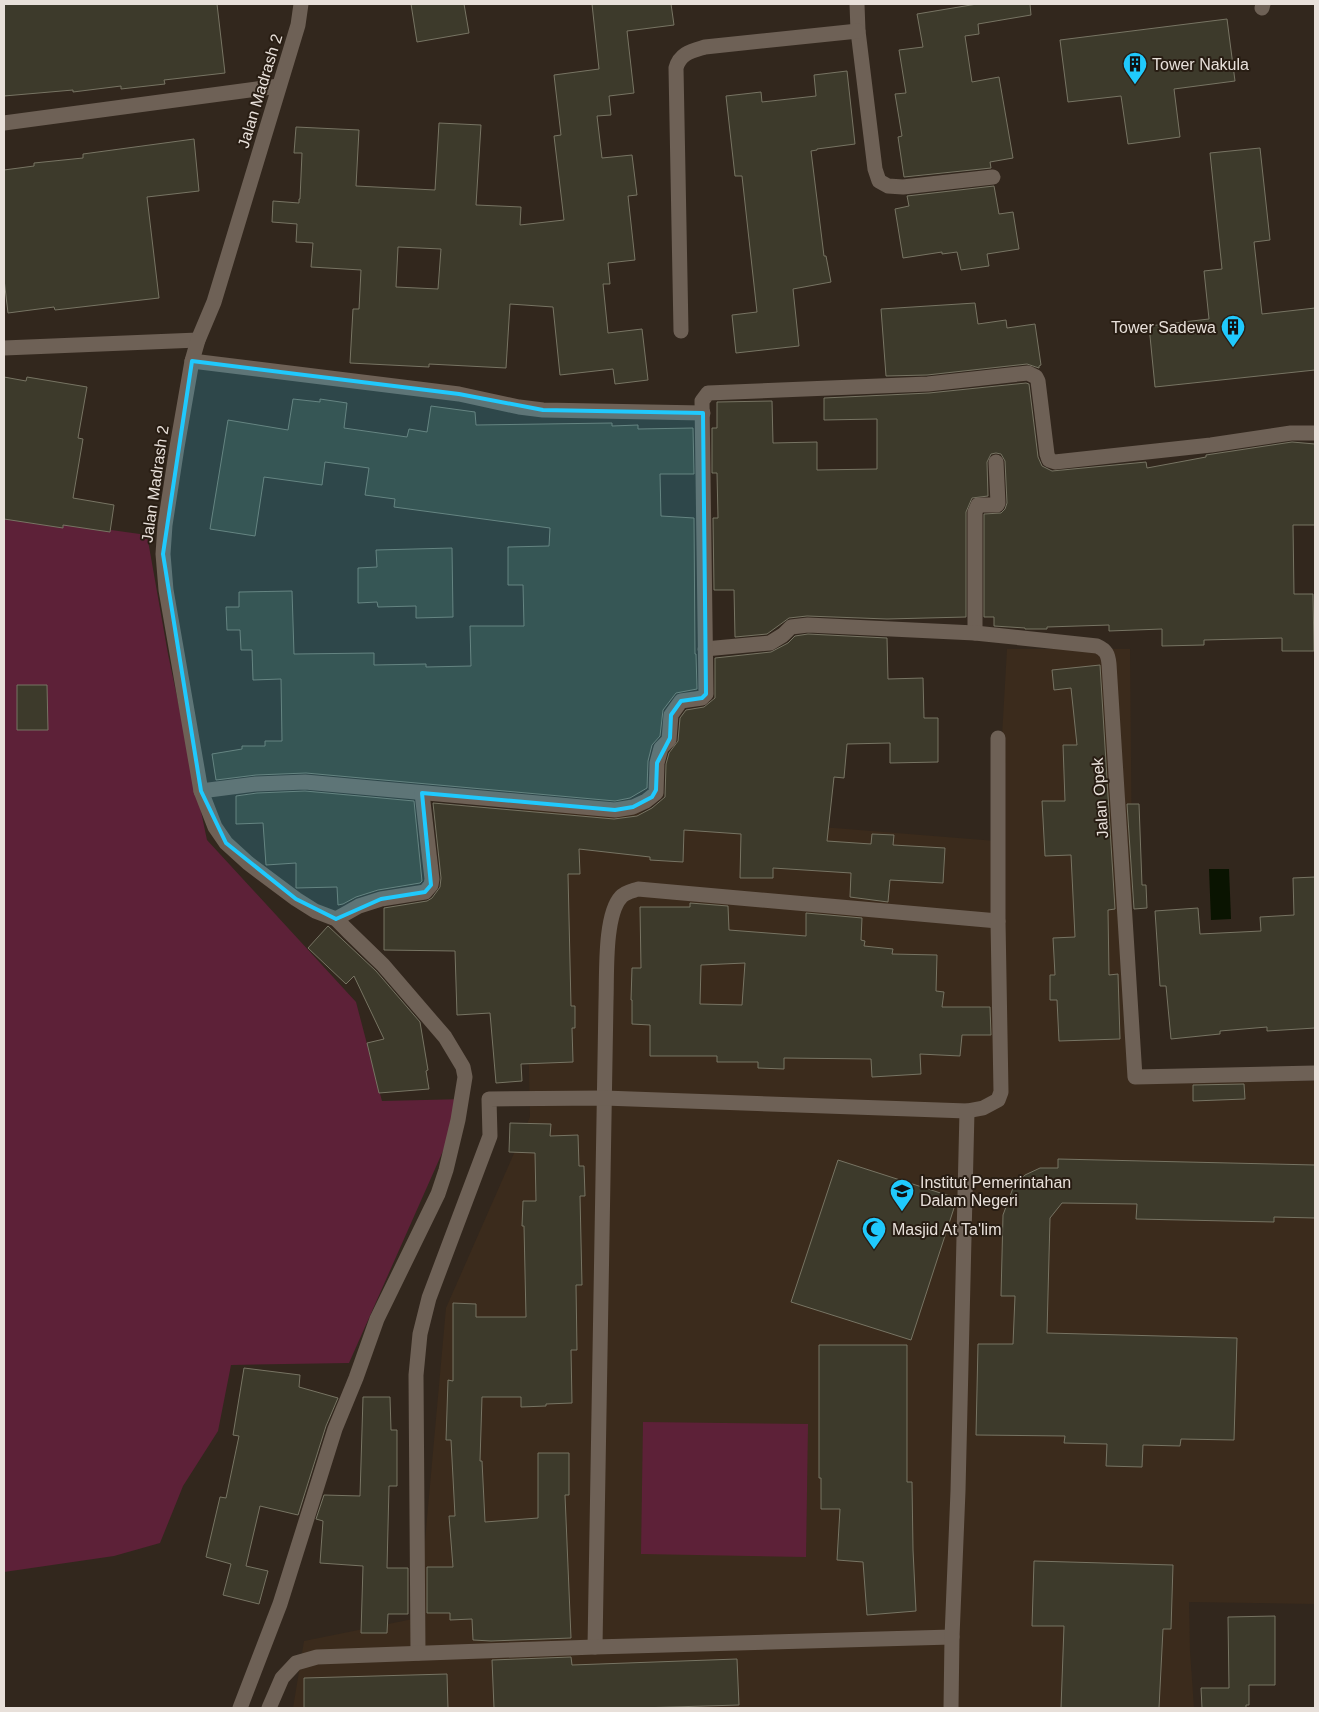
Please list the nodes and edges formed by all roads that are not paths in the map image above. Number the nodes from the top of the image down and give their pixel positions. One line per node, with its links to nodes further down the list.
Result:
1 (301, 4): 4 (street, Jalan Madrash 2)
2 (857, 4): 3 (street)
3 (858, 31): 6 (street); 7 (street)
4 (279, 86): 5 (street); 8 (street, Jalan Madrash 2)
5 (4, 123)
6 (993, 177)
7 (681, 331)
8 (198, 340): 9 (street); 10 (street, Jalan Madrash 2)
9 (4, 348)
10 (192, 361): 11 (street); 17 (street, Jalan Madrash 2)
11 (703, 413): 12 (street); 15 (street)
12 (1315, 433)
13 (996, 462): 14 (street)
14 (975, 633): 15 (street, Jalan Opek); 21 (street, Jalan Opek)
15 (705, 649): 18 (street)
16 (998, 738): 20 (street)
17 (201, 791): 18 (street); 19 (street, Jalan Madrash 2)
18 (422, 793): 19 (street)
19 (336, 919): 27 (street)
20 (998, 921): 22 (street); 23 (street)
21 (1315, 1073)
22 (604, 1098): 23 (street); 25 (street); 26 (street)
23 (967, 1111): 24 (street)
24 (952, 1637): 25 (street); 29 (street)
25 (595, 1647): 26 (street)
26 (418, 1653): 28 (street)
27 (240, 1708)
28 (269, 1708)
29 (951, 1708)

